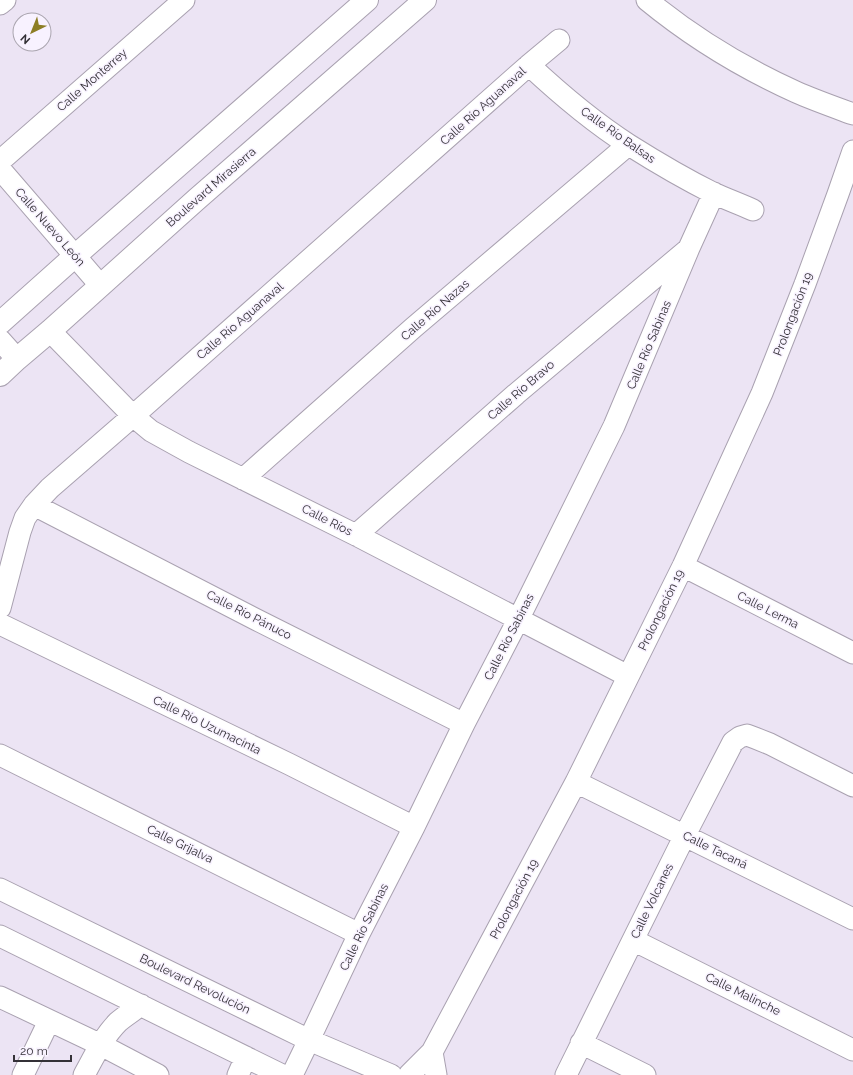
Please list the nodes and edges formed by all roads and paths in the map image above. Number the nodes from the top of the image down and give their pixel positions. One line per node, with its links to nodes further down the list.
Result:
1 (5, 0): 6 (street)
2 (184, 0): 12 (street, Calle Monterrey)
3 (367, 0): 17 (main road)
4 (425, 0): 18 (main road, Boulevard Mirasierra)
5 (647, 0): 9 (street)
6 (0, 4)
7 (559, 40): 8 (street, Calle Río Aguanaval)
8 (529, 65): 10 (street, Calle Río Balsas); 24 (street, Calle Río Aguanaval)
9 (853, 114)
10 (628, 145): 14 (street, Calle Río Balsas); 25 (street, Calle Río Nazas)
11 (853, 151): 28 (street, Prolongación 19)
12 (0, 161)
13 (0, 169): 17 (street, Calle Nuevo León)
14 (714, 193): 15 (street, Calle Río Balsas); 16 (street, Calle Río Sabinas)
15 (753, 210)
16 (689, 248): 27 (street, Calle Río Bravo); 30 (street, Calle Río Sabinas)
17 (75, 256): 18 (street, Calle Nuevo León); 19 (main road)
18 (100, 285): 20 (main road, Boulevard Mirasierra)
19 (0, 323)
20 (50, 331): 22 (main road, Boulevard Mirasierra); 24 (street, Calle Ríos)
21 (0, 340): 22 (street)
22 (17, 359): 23 (main road, Boulevard Mirasierra)
23 (0, 375)
24 (133, 416): 25 (street, Calle Ríos); 26 (street, Calle Río Aguanaval)
25 (244, 479): 27 (street, Calle Ríos)
26 (34, 505): 29 (street, Calle Río Aguanaval); 34 (street, Calle Río Pánuco)
27 (356, 535): 30 (street, Calle Ríos)
28 (683, 566): 32 (street, Calle Lerma); 33 (street, Prolongación 19)
29 (0, 608)
30 (519, 618): 33 (street, Calle Ríos); 34 (street, Calle Río Sabinas)
31 (0, 624): 38 (street, Calle Río Uzumacinta)
32 (853, 653)
33 (628, 676): 36 (street, Prolongación 19)
34 (464, 724): 38 (street, Calle Río Sabinas)
35 (0, 755): 42 (street, Calle Grijalva)
36 (576, 782): 39 (street, Calle Tacaná); 52 (street, Prolongación 19)
37 (853, 786): 39 (street, Calle Volcanes)
38 (414, 826): 42 (street, Calle Río Sabinas)
39 (685, 835): 41 (street, Calle Tacaná); 44 (street, Calle Volcanes)
40 (0, 889): 48 (street, Boulevard Revolución)
41 (853, 919)
42 (359, 934): 48 (street, Calle Río Sabinas)
43 (0, 936): 46 (street)
44 (633, 940): 49 (street, Calle Volcanes); 51 (street, Calle Malinche)
45 (1, 999): 47 (street)
46 (141, 1005): 50 (street); 53 (street)
47 (49, 1021): 50 (street); 54 (street)
48 (309, 1040): 58 (street, Calle Río Sabinas); 59 (street, Boulevard Revolución)
49 (581, 1043): 62 (street, Calle Volcanes); 63 (street)
50 (101, 1045): 55 (street); 56 (street)
51 (853, 1050)
52 (432, 1052): 60 (street, Prolongación 19); 61 (street)
53 (242, 1066): 57 (street)
54 (23, 1075)
55 (84, 1075)
56 (158, 1075)
57 (282, 1075)
58 (292, 1075)
59 (391, 1075)
60 (409, 1075)
61 (436, 1075)
62 (566, 1075)
63 (645, 1075)

